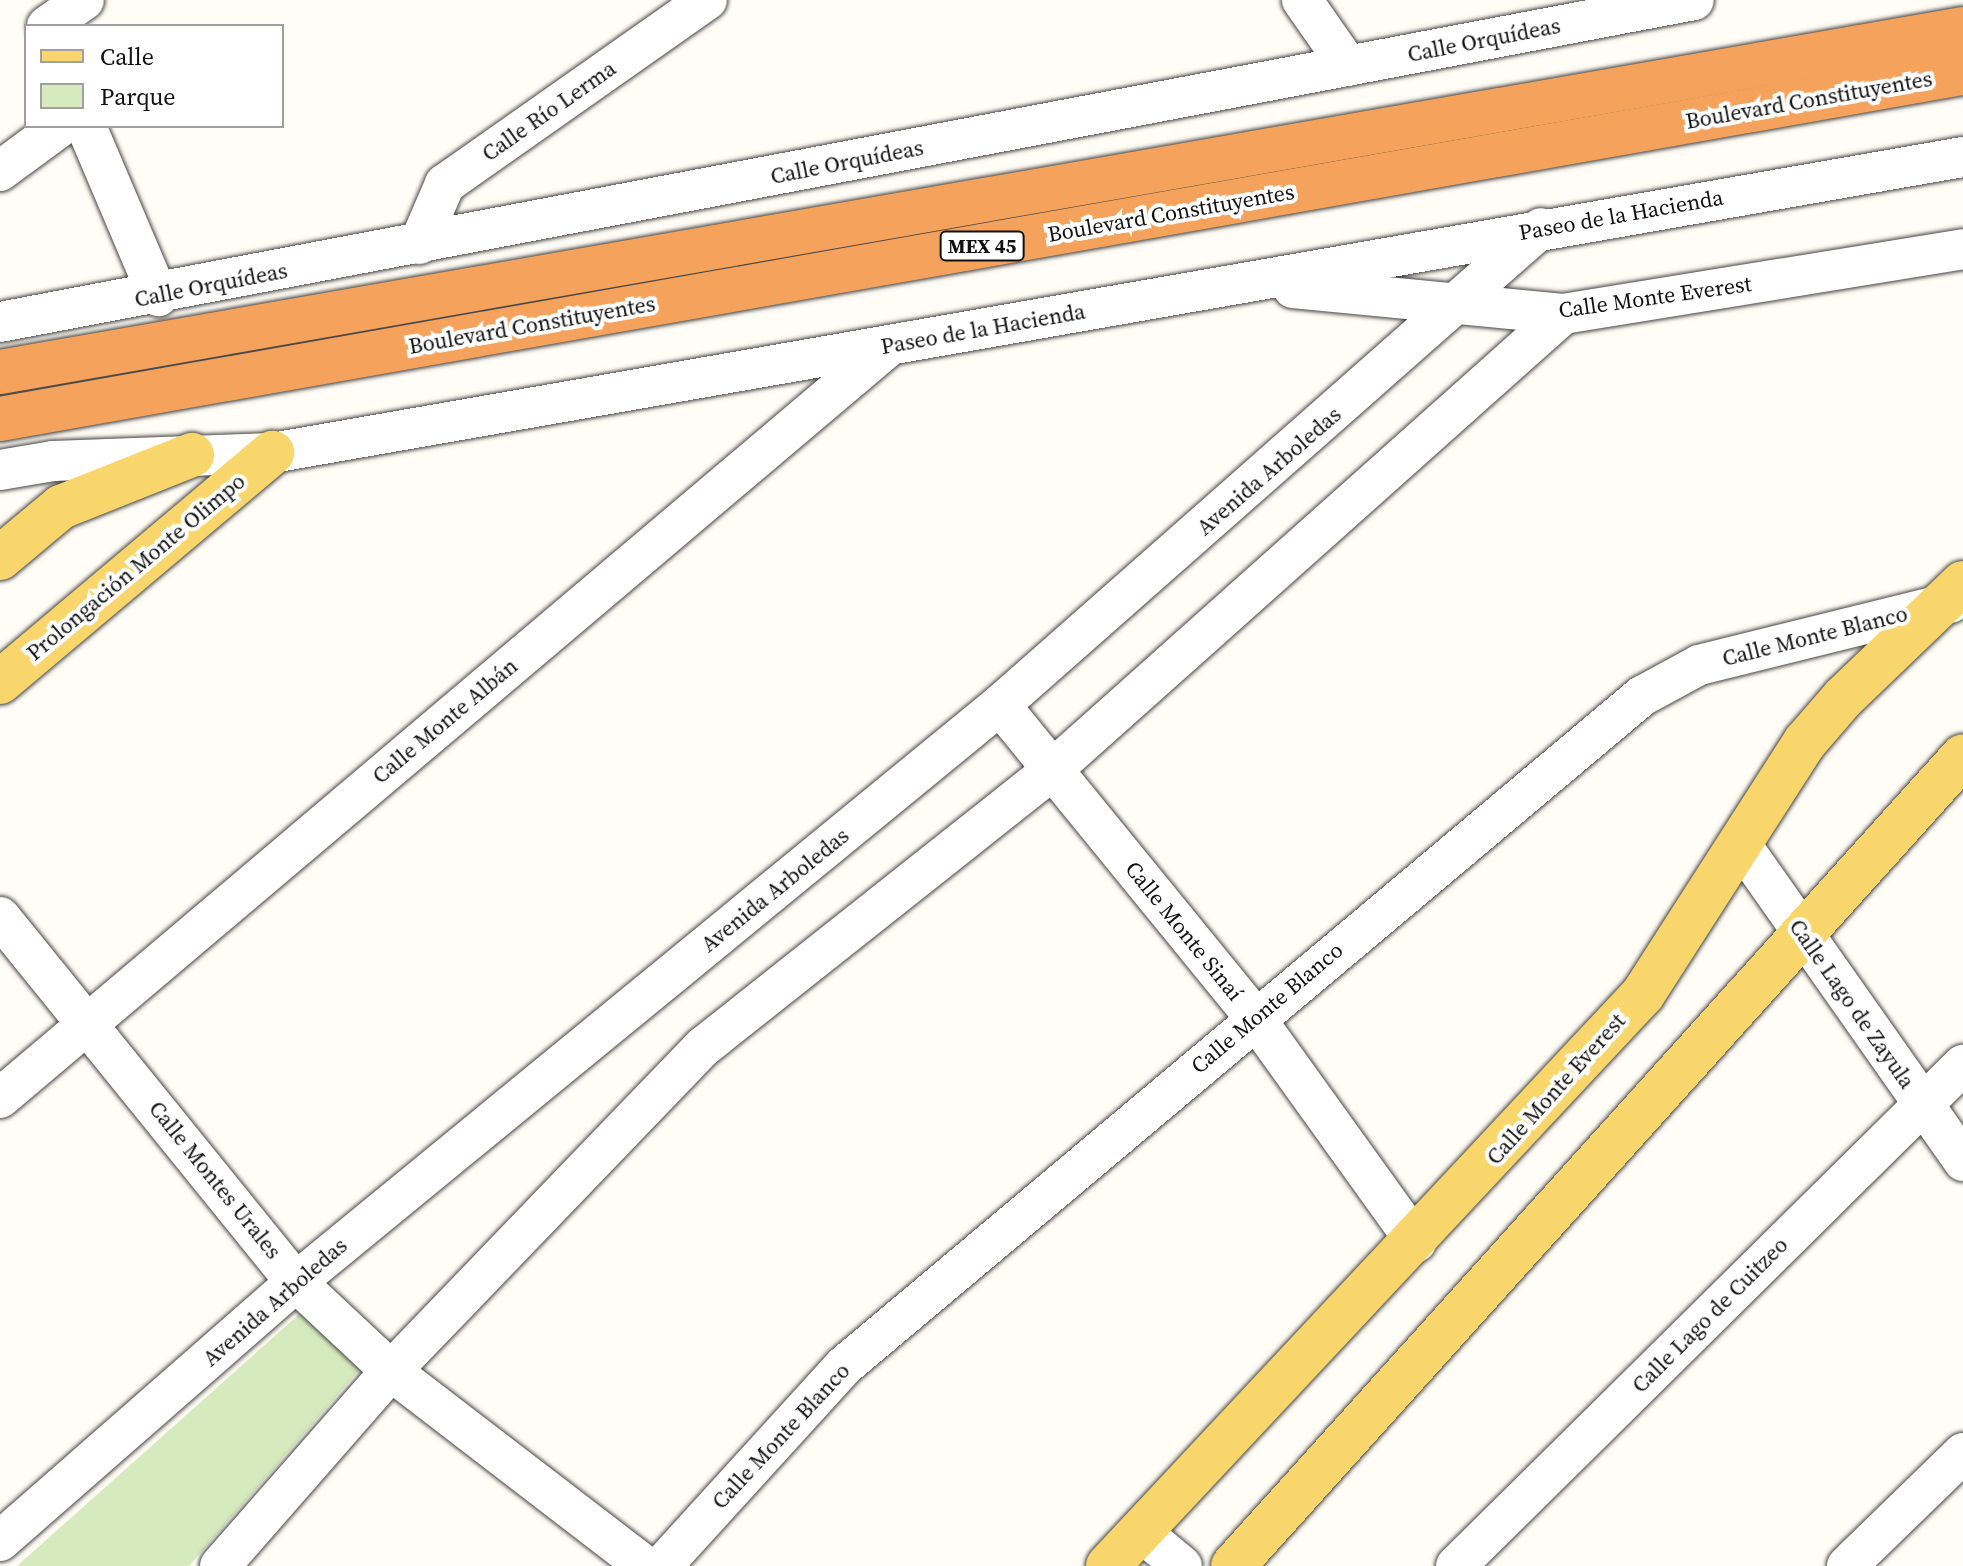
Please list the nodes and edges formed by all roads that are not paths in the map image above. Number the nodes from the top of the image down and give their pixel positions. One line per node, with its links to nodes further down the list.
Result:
1 (33, 0): 6 (street)
2 (84, 0): 7 (street)
3 (707, 0): 16 (street, Calle Río Lerma)
4 (1302, 0): 9 (street)
5 (1694, 0): 9 (street, Calle Orquídeas)
6 (45, 24)
7 (49, 24)
8 (1963, 29): 24 (highway, Boulevard Constituyentes / MEX 45)
9 (1348, 66): 16 (street, Calle Orquídeas)
10 (1963, 73): 25 (highway, Boulevard Constituyentes / MEX 45)
11 (58, 128): 14 (street)
12 (87, 128): 19 (street)
13 (1963, 157): 15 (street, Paseo de la Hacienda)
14 (0, 171)
15 (1541, 228): 18 (street, Paseo de la Hacienda); 20 (street, Avenida Arboledas)
16 (419, 244): 19 (street, Calle Orquídeas)
17 (1963, 249): 21 (street, Calle Monte Everest)
18 (1249, 283): 20 (street, Calle Monte Everest); 23 (street, Paseo de la Hacienda)
19 (158, 296): 22 (street, Calle Orquídeas)
20 (1459, 305): 21 (street, Calle Monte Everest); 32 (street, Avenida Arboledas)
21 (1563, 314): 34 (street)
22 (0, 322)
23 (890, 345): 26 (street, Paseo de la Hacienda); 39 (street, Calle Monte Albán)
24 (0, 372)
25 (0, 419)
26 (272, 453): 27 (street, Paseo de la Hacienda); 31 (main road, Prolongación Monte Olimpo)
27 (192, 455): 28 (street, Paseo de la Hacienda); 29 (main road)
28 (0, 470)
29 (0, 558)
30 (1956, 596): 35 (main road, Calle Monte Everest); 38 (street, Calle Monte Blanco)
31 (0, 682)
32 (1000, 705): 34 (street, Calle Monte Sinaí); 45 (street, Avenida Arboledas)
33 (1963, 756): 37 (main road)
34 (1052, 770): 38 (street, Calle Monte Sinaí); 46 (street)
35 (1742, 846): 37 (street, Calle Lago de Zayula); 44 (main road, Calle Monte Everest)
36 (0, 917): 39 (street, Calle Montes Urales)
37 (1802, 933): 42 (street, Calle Lago de Zayula); 55 (main road)
38 (1255, 1018): 44 (street, Calle Monte Sinaí); 52 (street, Calle Monte Blanco)
39 (89, 1022): 41 (street, Calle Monte Albán); 45 (street, Calle Montes Urales)
40 (1963, 1065): 42 (street, Calle Lago de Cuitzeo)
41 (0, 1098)
42 (1923, 1105): 43 (street, Calle Lago de Zayula); 56 (street, Calle Lago de Cuitzeo)
43 (1963, 1161)
44 (1416, 1242): 48 (main road, Calle Monte Everest)
45 (296, 1282): 46 (street, Calle Montes Urales); 49 (street, Avenida Arboledas)
46 (391, 1371): 50 (street); 51 (street, Calle Montes Urales)
47 (1963, 1453): 57 (street)
48 (1141, 1532): 53 (main road, Calle Monte Everest); 54 (street)
49 (0, 1541)
50 (220, 1566)
51 (645, 1566)
52 (662, 1566)
53 (1108, 1566)
54 (1182, 1566)
55 (1233, 1566)
56 (1456, 1566)
57 (1847, 1566)

